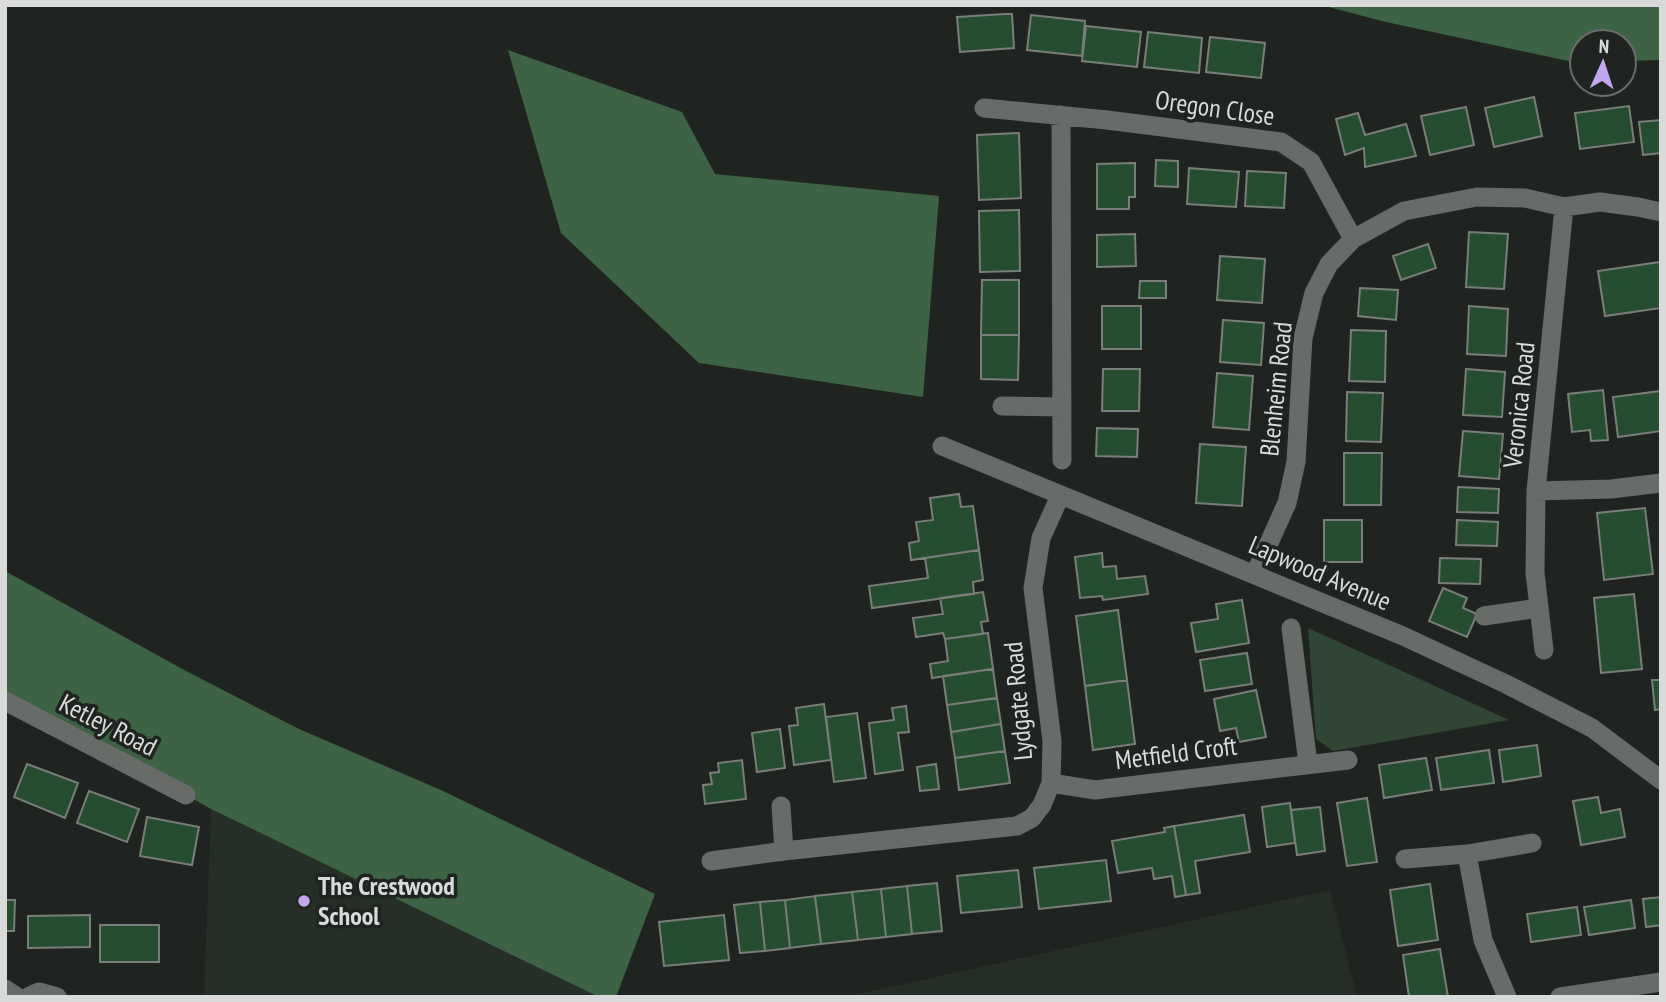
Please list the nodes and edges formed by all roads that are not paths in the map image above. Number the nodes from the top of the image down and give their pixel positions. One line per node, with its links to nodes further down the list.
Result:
1 (984, 108): 2 (street, Oregon Close)
2 (1061, 115): 5 (street, Oregon Close); 7 (street)
3 (1564, 206): 4 (street, Blenheim Road); 5 (street, Blenheim Road); 11 (street, Veronica Road)
4 (1661, 212)
5 (1353, 239): 13 (street, Blenheim Road)
6 (1002, 406): 7 (street)
7 (1062, 407): 9 (street)
8 (942, 446): 12 (street, Lapwood Avenue)
9 (1062, 460)
10 (1661, 483): 11 (street)
11 (1536, 491): 14 (street, Veronica Road)
12 (1060, 495): 13 (street, Lapwood Avenue); 22 (street, Lydgate Road)
13 (1255, 574): 21 (street, Lapwood Avenue)
14 (1539, 608): 15 (street); 17 (street, Veronica Road)
15 (1484, 616)
16 (1291, 628): 20 (street)
17 (1544, 650)
18 (5, 701): 23 (street, Ketley Road)
19 (1348, 760): 20 (street, Metfield Croft)
20 (1308, 764): 22 (street, Metfield Croft)
21 (1661, 780)
22 (1051, 783): 26 (street, Lydgate Road)
23 (186, 794)
24 (781, 806): 26 (street)
25 (1531, 844): 27 (street)
26 (784, 851): 29 (street, Lydgate Road)
27 (1467, 854): 28 (street); 35 (street)
28 (1405, 859)
29 (711, 861)
30 (1661, 982): 36 (street)
31 (5, 989): 32 (street)
32 (17, 997)
33 (28, 997): 34 (street)
34 (57, 997)
35 (1507, 997)
36 (1560, 997)

